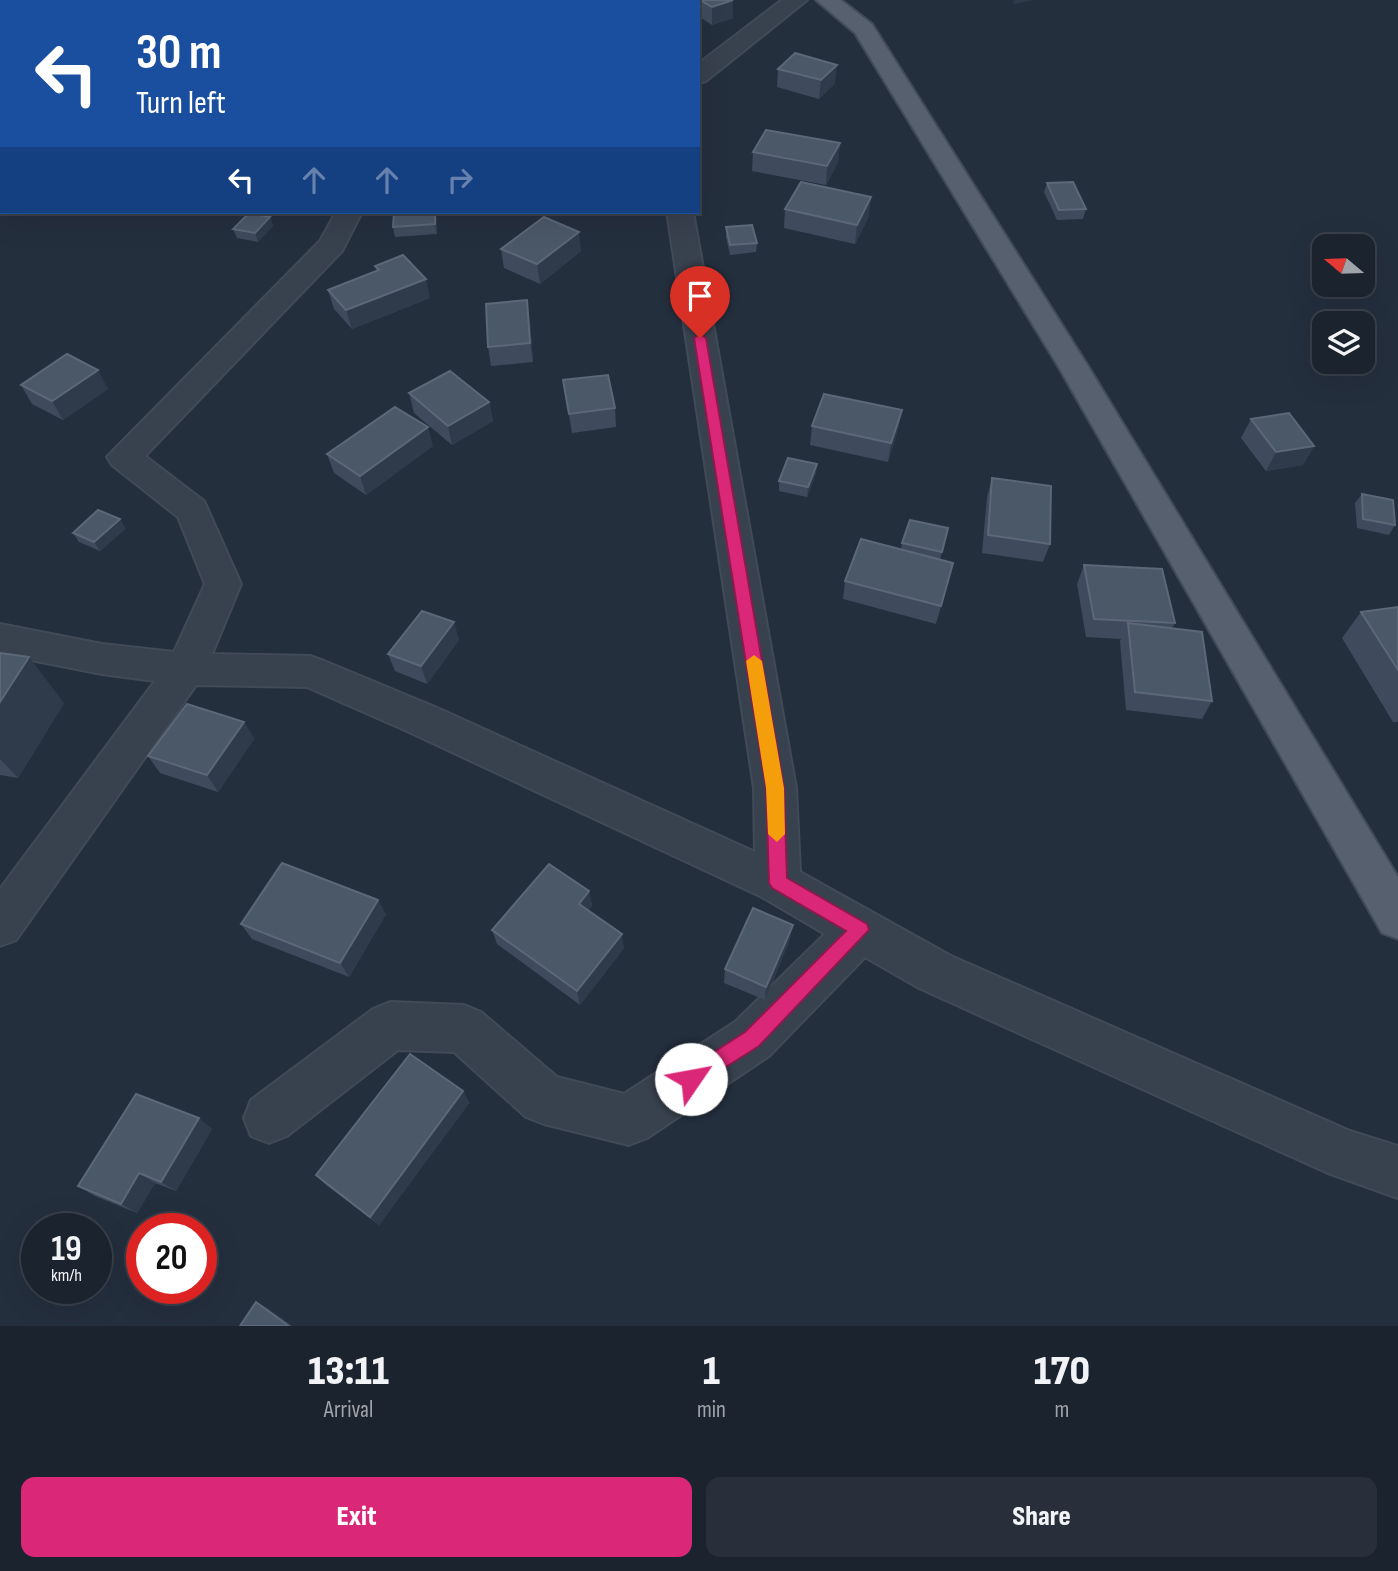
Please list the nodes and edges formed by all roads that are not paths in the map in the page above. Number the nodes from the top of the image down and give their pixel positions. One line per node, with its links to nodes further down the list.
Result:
1 (796, 0): 3 (street)
2 (827, 0): 9 (main road)
3 (700, 74)
4 (348, 214): 7 (street)
5 (680, 214): 8 (street)
6 (0, 639): 7 (street)
7 (186, 669): 8 (street); 10 (street)
8 (778, 883): 11 (street)
9 (1398, 918)
10 (0, 925)
11 (860, 930): 12 (street); 13 (street)
12 (269, 1118)
13 (1398, 1172)

